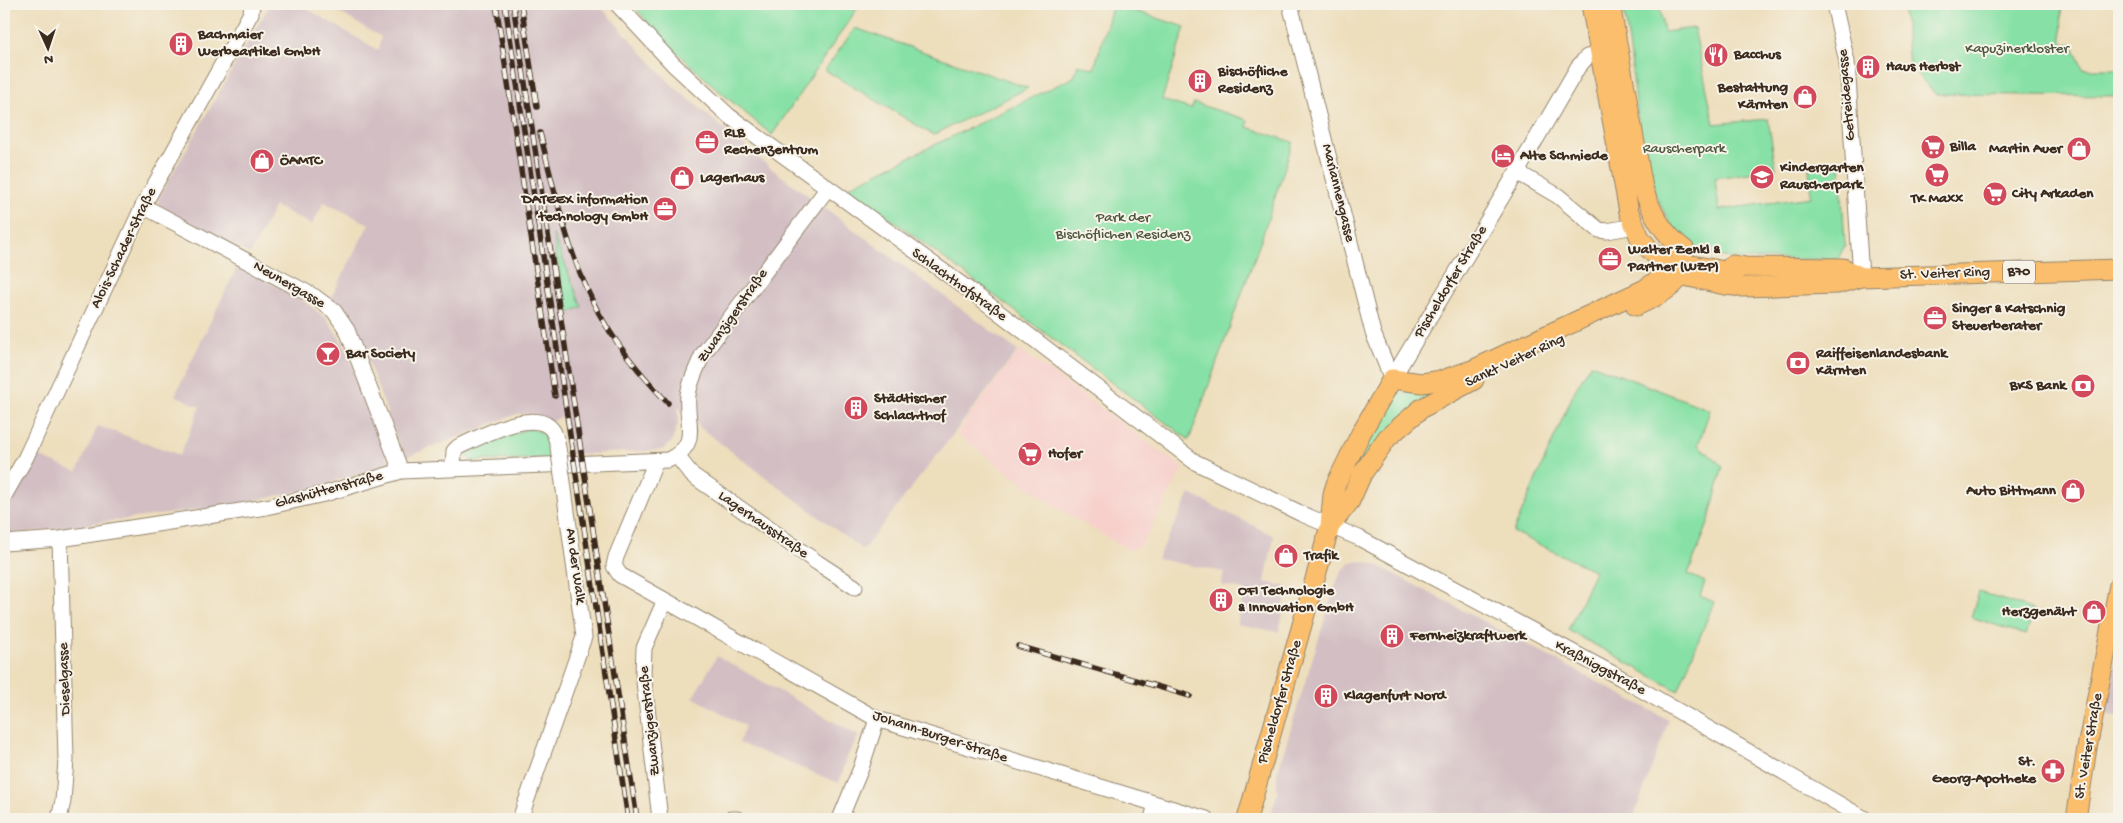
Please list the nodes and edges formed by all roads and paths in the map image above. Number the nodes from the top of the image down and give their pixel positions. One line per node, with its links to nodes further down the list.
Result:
1 (252, 4): 11 (street, Alois-Schader-Straße)
2 (617, 4): 10 (street, Schlachthofstraße)
3 (1290, 4): 16 (street, Mariannengasse)
4 (1590, 4): 7 (main road, B70)
5 (1610, 4): 8 (main road)
6 (1834, 4): 15 (street, Getreidegasse)
7 (1599, 53): 8 (main road); 9 (street, Pischeldorfer Straße); 12 (main road, B70)
8 (1622, 71): 13 (main road)
9 (1517, 172): 12 (street); 16 (street, Pischeldorfer Straße)
10 (827, 189): 17 (street, Zwanzigerstraße); 23 (street, Schlachthofstraße)
11 (143, 206): 20 (street, Neunergasse); 21 (street, Alois-Schader-Straße)
12 (1635, 226): 13 (main road, B70)
13 (1681, 263): 15 (main road, St. Veiter Ring / B70); 15 (main road, St. Veiter Ring / B70); 16 (main road, Sankt Veiter Ring); 22 (main road, Sankt Veiter Ring)
14 (2119, 269): 15 (main road, St. Veiter Ring / B70)
15 (1860, 277)
16 (1392, 379): 23 (main road, Pischeldorfer Straße)
17 (677, 456): 18 (street); 27 (street, Lagerhausstraße)
18 (656, 461): 19 (street, Glashüttenstraße); 28 (street)
19 (453, 469): 20 (street, Glashüttenstraße); 33 (street, An der Walk, bridge)
20 (401, 470): 24 (street, Glashüttenstraße)
21 (4, 496)
22 (1350, 501): 23 (main road, Pischeldorfer Straße)
23 (1330, 526): 39 (main road, Pischeldorfer Straße); 40 (street, Kraßniggstraße)
24 (60, 538): 25 (street, Glashüttenstraße); 32 (street, Dieselgasse)
25 (4, 543)
26 (2119, 585): 41 (main road, St. Veiter Straße)
27 (856, 587)
28 (665, 600): 29 (street, Johann-Burger-Straße); 34 (street, Zwanzigerstraße)
29 (877, 719): 30 (street, Johann-Burger-Straße); 31 (street)
30 (1156, 804): 37 (street); 38 (street, Johann-Burger-Straße)
31 (846, 817)
32 (59, 819)
33 (520, 819)
34 (660, 819)
35 (731, 819): 36 (street)
36 (737, 819)
37 (1152, 819)
38 (1206, 819)
39 (1247, 819)
40 (1864, 819)
41 (2076, 819)

